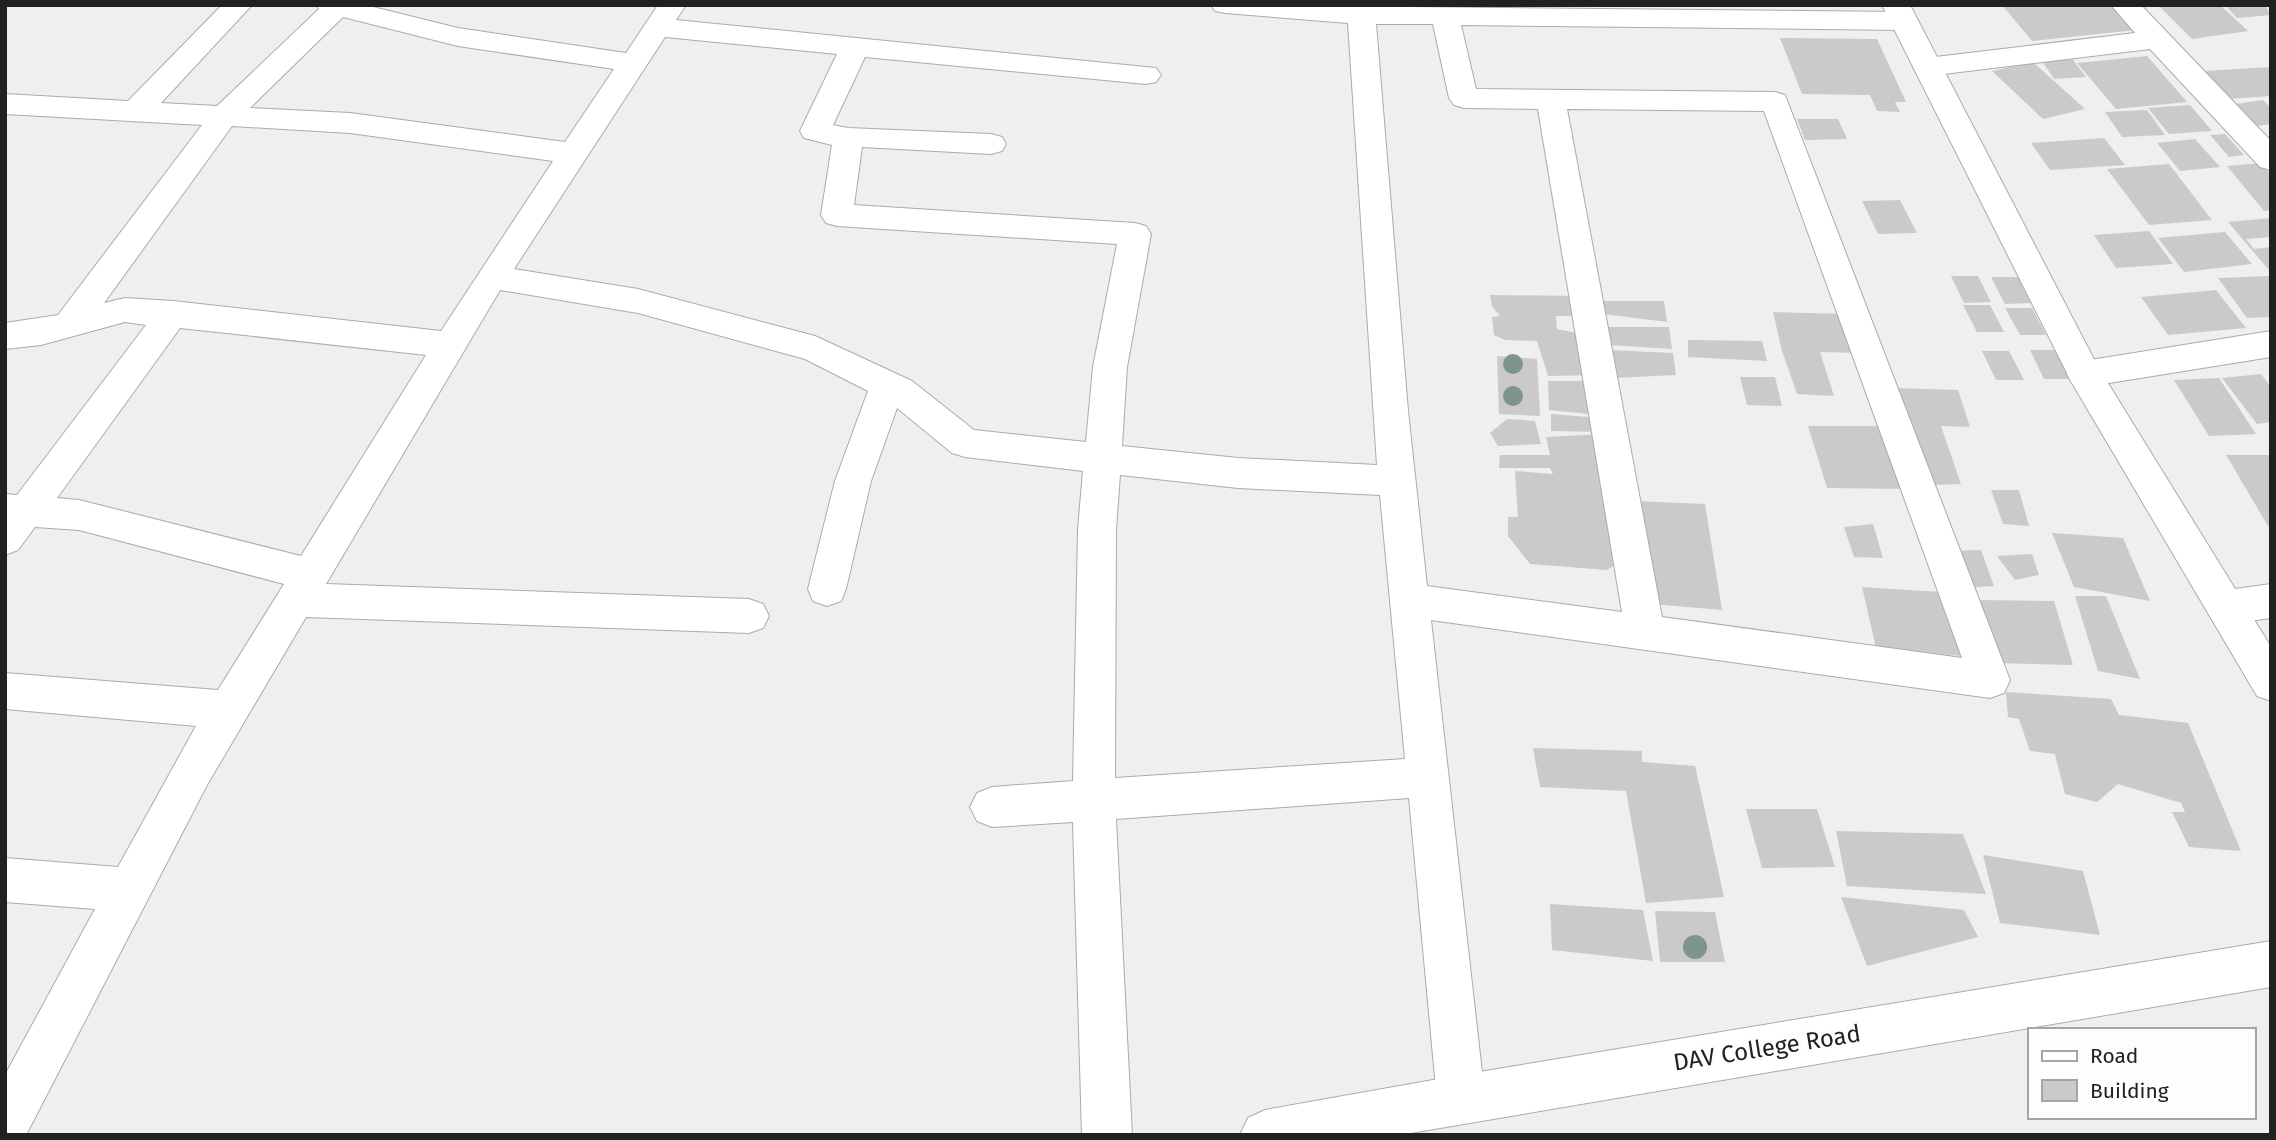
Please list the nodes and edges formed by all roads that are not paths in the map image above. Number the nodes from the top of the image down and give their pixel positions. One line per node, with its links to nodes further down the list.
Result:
1 (238, 5): 16 (street)
2 (1225, 5): 5 (street)
3 (2125, 5): 9 (street)
4 (335, 6): 11 (street); 17 (street)
5 (1361, 10): 8 (street); 31 (street)
6 (1900, 13): 8 (street); 12 (street)
7 (664, 16): 10 (street); 11 (street)
8 (1446, 16): 14 (street)
9 (2157, 39): 12 (street); 21 (street)
10 (855, 47): 13 (street); 18 (street)
11 (633, 63): 20 (street)
12 (1927, 67): 28 (street)
13 (1146, 75)
14 (1551, 100): 39 (street); 39 (street)
15 (5, 104): 16 (street)
16 (136, 111): 17 (street)
17 (224, 116): 20 (street); 24 (street)
18 (848, 138): 19 (street); 30 (street)
19 (991, 144)
20 (573, 153): 22 (street)
21 (2271, 160)
22 (491, 277): 27 (street); 29 (street)
23 (173, 313): 24 (street); 27 (street); 32 (street)
24 (70, 324): 25 (street)
25 (5, 336)
26 (2271, 344): 28 (street)
27 (450, 345): 33 (street)
28 (2084, 374): 37 (street)
29 (887, 385): 30 (street); 34 (street)
30 (1102, 458): 31 (street); 44 (street)
31 (1398, 481): 35 (street)
32 (12, 520): 33 (street)
33 (303, 587): 38 (street); 42 (street)
34 (827, 589)
35 (1410, 600): 39 (street); 43 (street)
36 (2271, 601): 37 (street)
37 (2227, 607): 40 (street)
38 (749, 616)
39 (1645, 633)
40 (2271, 683)
41 (5, 691): 42 (street)
42 (230, 710): 47 (street)
43 (1427, 777): 44 (street); 49 (street)
44 (1094, 800): 45 (street); 52 (street)
45 (992, 807)
46 (5, 880): 47 (street)
47 (129, 890): 50 (street)
48 (2271, 964): 49 (street, DAV College Road)
49 (1461, 1099): 51 (street, DAV College Road)
50 (5, 1125)
51 (1354, 1127): 53 (street, DAV College Road)
52 (1107, 1135)
53 (1265, 1135)

